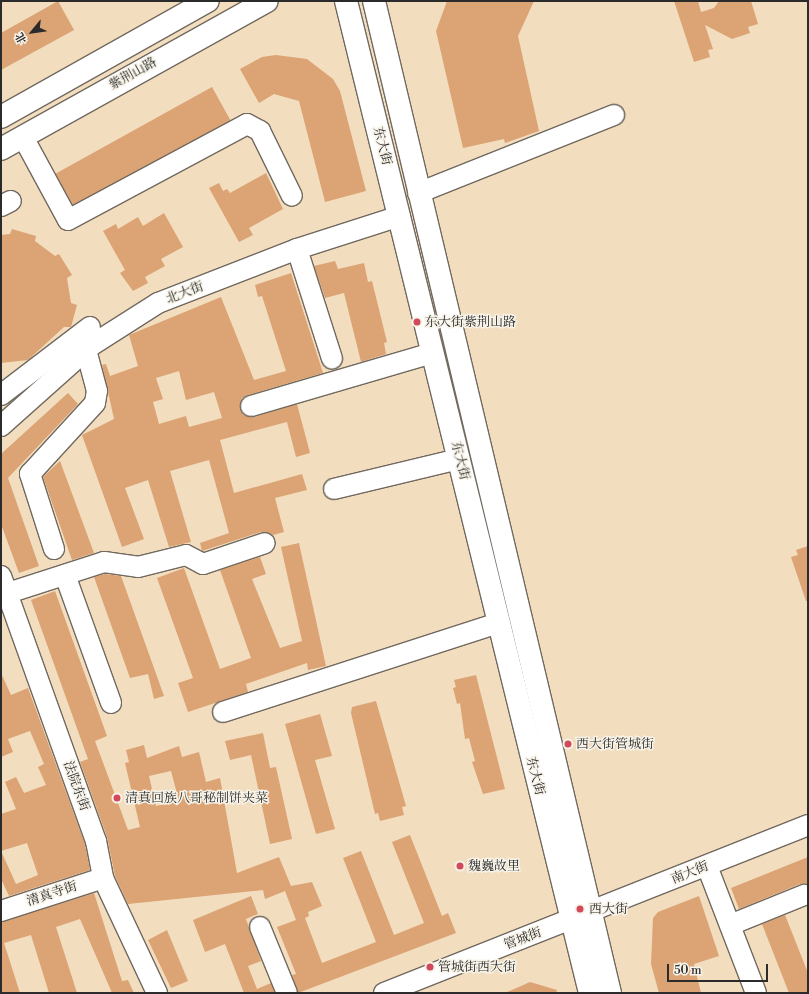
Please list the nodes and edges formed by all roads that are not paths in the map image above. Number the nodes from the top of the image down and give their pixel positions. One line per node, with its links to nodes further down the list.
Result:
1 (208, 1): 6 (main road, 紫荆山路)
2 (267, 1): 7 (main road, 紫荆山路)
3 (346, 1): 11 (main road, 东大街)
4 (374, 1): 9 (main road, 东大街)
5 (614, 115): 9 (street)
6 (1, 117)
7 (23, 137): 8 (main road, 紫荆山路); 10 (street)
8 (1, 149)
9 (418, 193): 34 (main road, 东大街)
10 (292, 196)
11 (400, 216): 12 (street, 北大街); 15 (main road, 东大街)
12 (297, 249): 14 (street, 北大街); 16 (street)
13 (90, 327): 17 (street)
14 (86, 350): 19 (street, 北大街); 23 (street)
15 (432, 353): 18 (street); 20 (main road, 东大街)
16 (332, 359)
17 (1, 395)
18 (251, 406)
19 (1, 426)
20 (459, 458): 21 (street); 26 (main road, 东大街)
21 (334, 489)
22 (266, 543): 24 (street)
23 (54, 549)
24 (65, 575): 25 (street); 27 (street)
25 (4, 584): 31 (street, 法院东街)
26 (498, 623): 28 (street); 34 (main road, 东大街)
27 (111, 703)
28 (223, 712)
29 (808, 825): 30 (street, 南大街)
30 (707, 866): 34 (street, 南大街); 35 (street)
31 (103, 878): 33 (street, 清真寺街); 37 (street, 法院东街)
32 (804, 895): 35 (street)
33 (1, 911)
34 (581, 917): 39 (street, 管城街); 40 (main road); 41 (main road)
35 (730, 925): 42 (street)
36 (260, 927): 38 (street)
37 (157, 993)
38 (287, 993)
39 (384, 993)
40 (590, 993)
41 (610, 993)
42 (756, 993)

